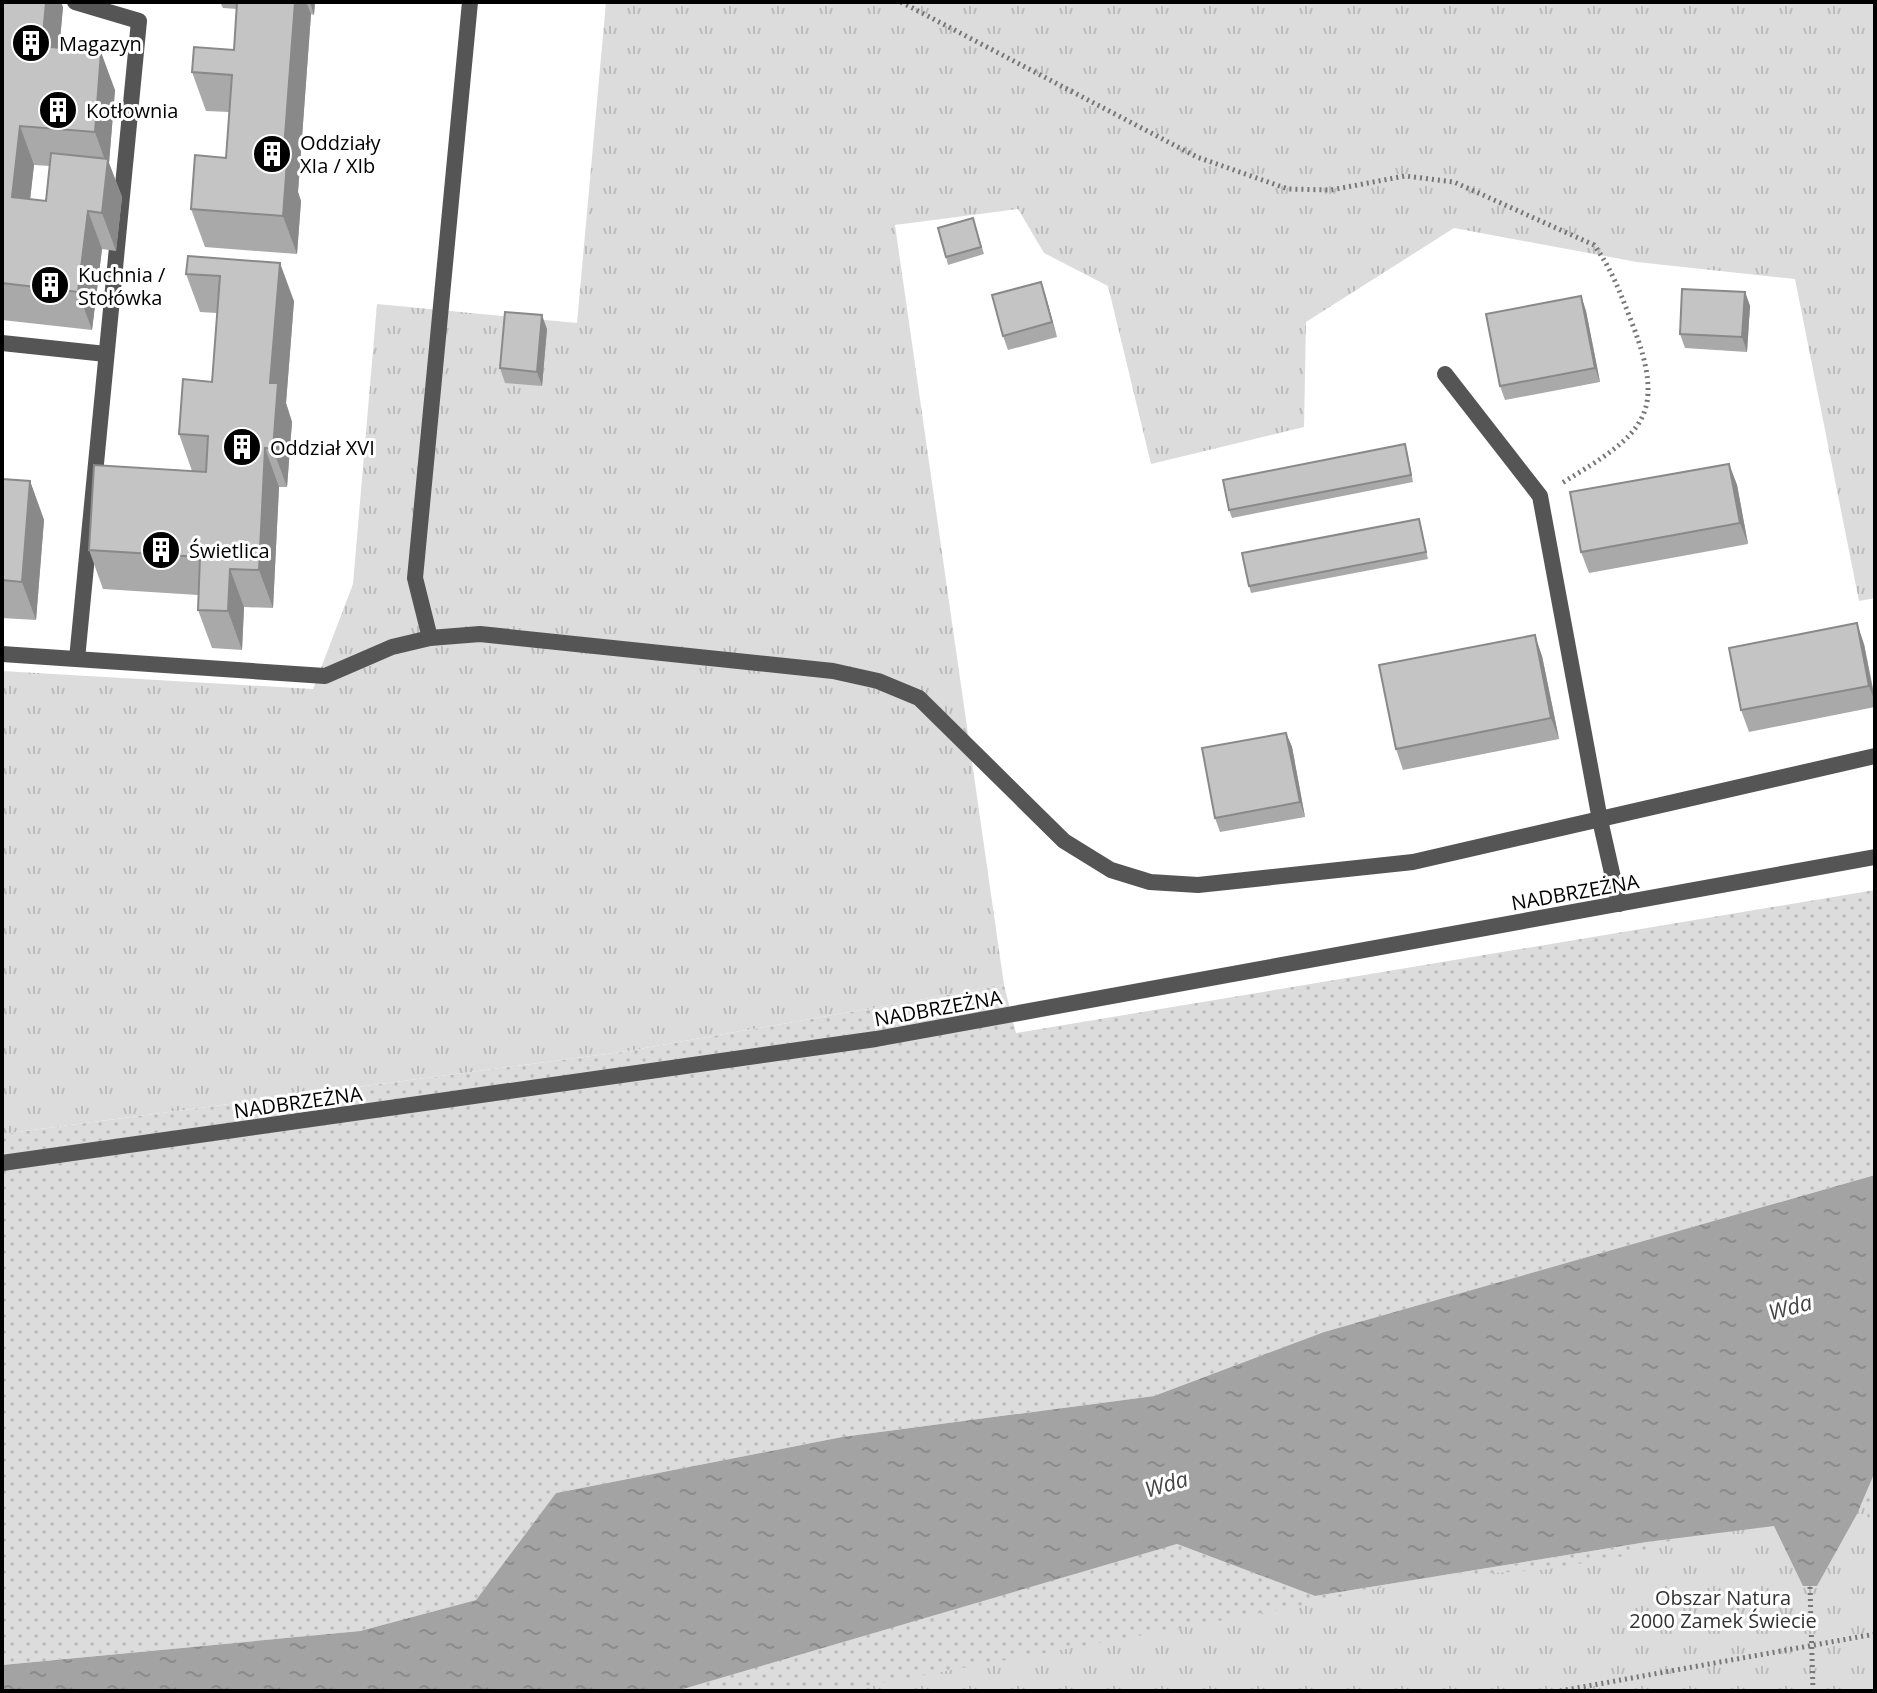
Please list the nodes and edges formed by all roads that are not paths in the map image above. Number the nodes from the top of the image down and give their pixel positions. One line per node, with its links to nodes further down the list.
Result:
1 (75, 2): 4 (street)
2 (470, 2): 6 (street)
3 (2, 343): 4 (street)
4 (106, 354): 8 (street)
5 (1445, 374): 10 (street)
6 (430, 638): 8 (street); 10 (street)
7 (2, 654): 8 (street)
8 (77, 659)
9 (1875, 756): 10 (street)
10 (1600, 820): 12 (street)
11 (1875, 857): 12 (street, NADBRZEŻNA)
12 (1619, 904): 13 (street, NADBRZEŻNA)
13 (2, 1163)

